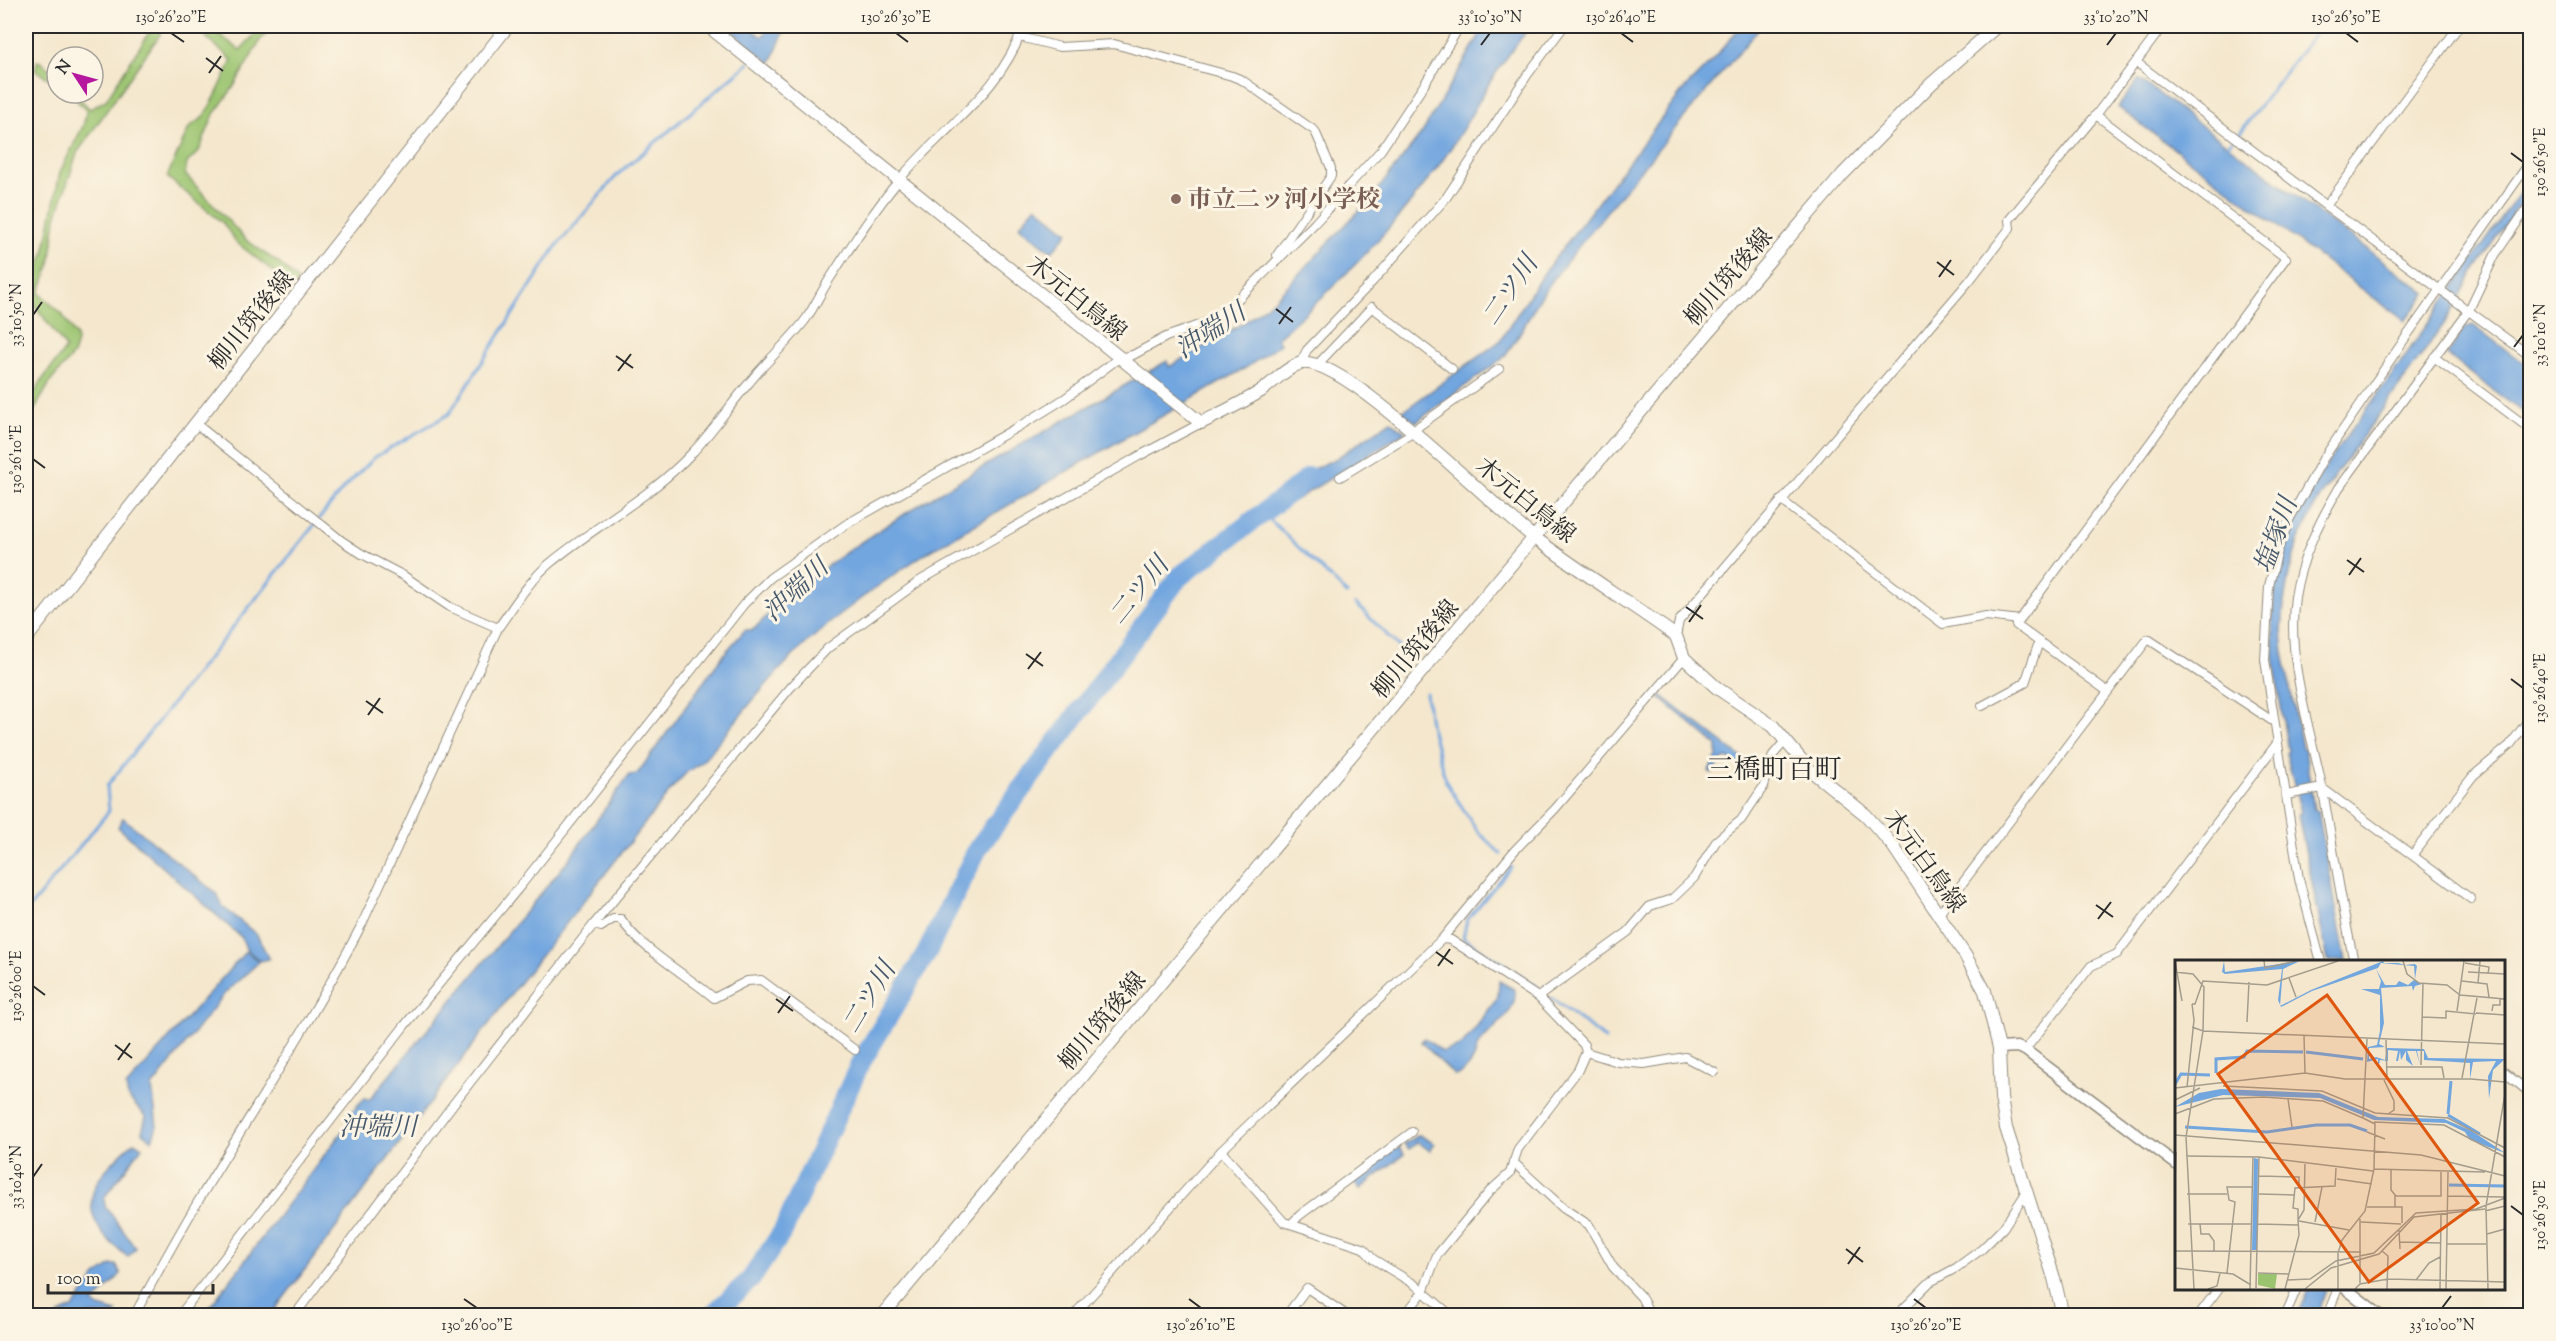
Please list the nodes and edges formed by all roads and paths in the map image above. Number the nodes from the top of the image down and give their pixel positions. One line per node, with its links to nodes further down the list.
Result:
1 (508, 26): 26 (main road, 柳川筑後線)
2 (708, 26): 12 (main road, 木元白鳥線)
3 (1460, 26): 15 (street)
4 (1564, 26): 21 (street)
5 (1997, 26): 31 (main road, 柳川筑後線)
6 (2163, 26): 9 (street)
7 (2459, 26): 14 (street)
8 (1021, 32): 12 (street); 15 (street)
9 (2136, 62): 10 (street); 14 (street)
10 (2096, 114): 30 (street); 32 (street)
11 (2530, 162): 16 (street)
12 (898, 181): 20 (main road, 木元白鳥線); 33 (street)
13 (2530, 204): 17 (street)
14 (2326, 206): 16 (street)
15 (1264, 272): 20 (street)
16 (2440, 288): 17 (street); 41 (street)
17 (2469, 310): 18 (street); 19 (street)
18 (2530, 356)
19 (2434, 357): 27 (street); 44 (street)
20 (1124, 362): 25 (main road, 木元白鳥線); 73 (street)
21 (1300, 363): 22 (main road, 木元白鳥線); 25 (main road)
22 (1318, 364): 23 (street); 28 (main road, 木元白鳥線)
23 (1452, 369)
24 (1499, 369): 28 (street)
25 (1197, 420): 49 (street)
26 (195, 423): 33 (street); 35 (main road, 柳川筑後線)
27 (2530, 429)
28 (1414, 431): 29 (street); 31 (main road, 木元白鳥線)
29 (1340, 477)
30 (1781, 500): 32 (street); 34 (street)
31 (1534, 538): 34 (main road, 木元白鳥線); 75 (main road, 柳川筑後線)
32 (2020, 620): 36 (street)
33 (498, 628): 72 (street)
34 (1677, 636): 37 (main road)
35 (26, 639)
36 (2039, 642): 38 (street); 39 (street)
37 (1684, 658): 42 (main road, 木元白鳥線); 50 (street)
38 (2107, 691): 41 (street); 48 (street)
39 (1982, 706)
40 (2530, 718): 46 (street)
41 (2274, 722): 43 (street)
42 (1785, 741): 48 (main road, 木元白鳥線); 53 (street)
43 (2278, 742): 45 (street); 56 (street)
44 (2319, 789): 45 (street); 46 (street); 52 (street)
45 (2287, 795): 51 (street)
46 (2413, 854): 47 (street)
47 (2471, 899)
48 (1939, 914): 54 (main road, 木元白鳥線)
49 (594, 924): 55 (street); 74 (street)
50 (1442, 939): 53 (street); 62 (street)
51 (2319, 960)
52 (2354, 960)
53 (1538, 997): 57 (street)
54 (1999, 1048): 56 (street); 65 (main road, 木元白鳥線)
55 (855, 1050)
56 (2025, 1050): 64 (street)
57 (1586, 1052): 58 (street); 63 (street)
58 (1714, 1072)
59 (2505, 1073): 60 (street)
60 (2530, 1093)
61 (1412, 1132): 66 (street)
62 (1221, 1151): 66 (street); 76 (street)
63 (1514, 1162): 71 (street); 81 (street)
64 (2175, 1163)
65 (2026, 1193): 82 (street); 83 (main road, 木元白鳥線)
66 (1291, 1224): 71 (street)
67 (2218, 1290): 84 (street)
68 (2296, 1290): 85 (street)
69 (2337, 1290): 86 (street)
70 (2347, 1290): 87 (street)
71 (1423, 1292): 79 (street); 80 (street)
72 (134, 1316)
73 (179, 1316)
74 (294, 1316)
75 (882, 1316)
76 (1072, 1316)
77 (1286, 1316): 78 (street)
78 (1348, 1316)
79 (1404, 1316)
80 (1452, 1316)
81 (1647, 1316)
82 (1896, 1316)
83 (2063, 1316)
84 (2198, 1316)
85 (2285, 1316)
86 (2327, 1316)
87 (2381, 1316)

